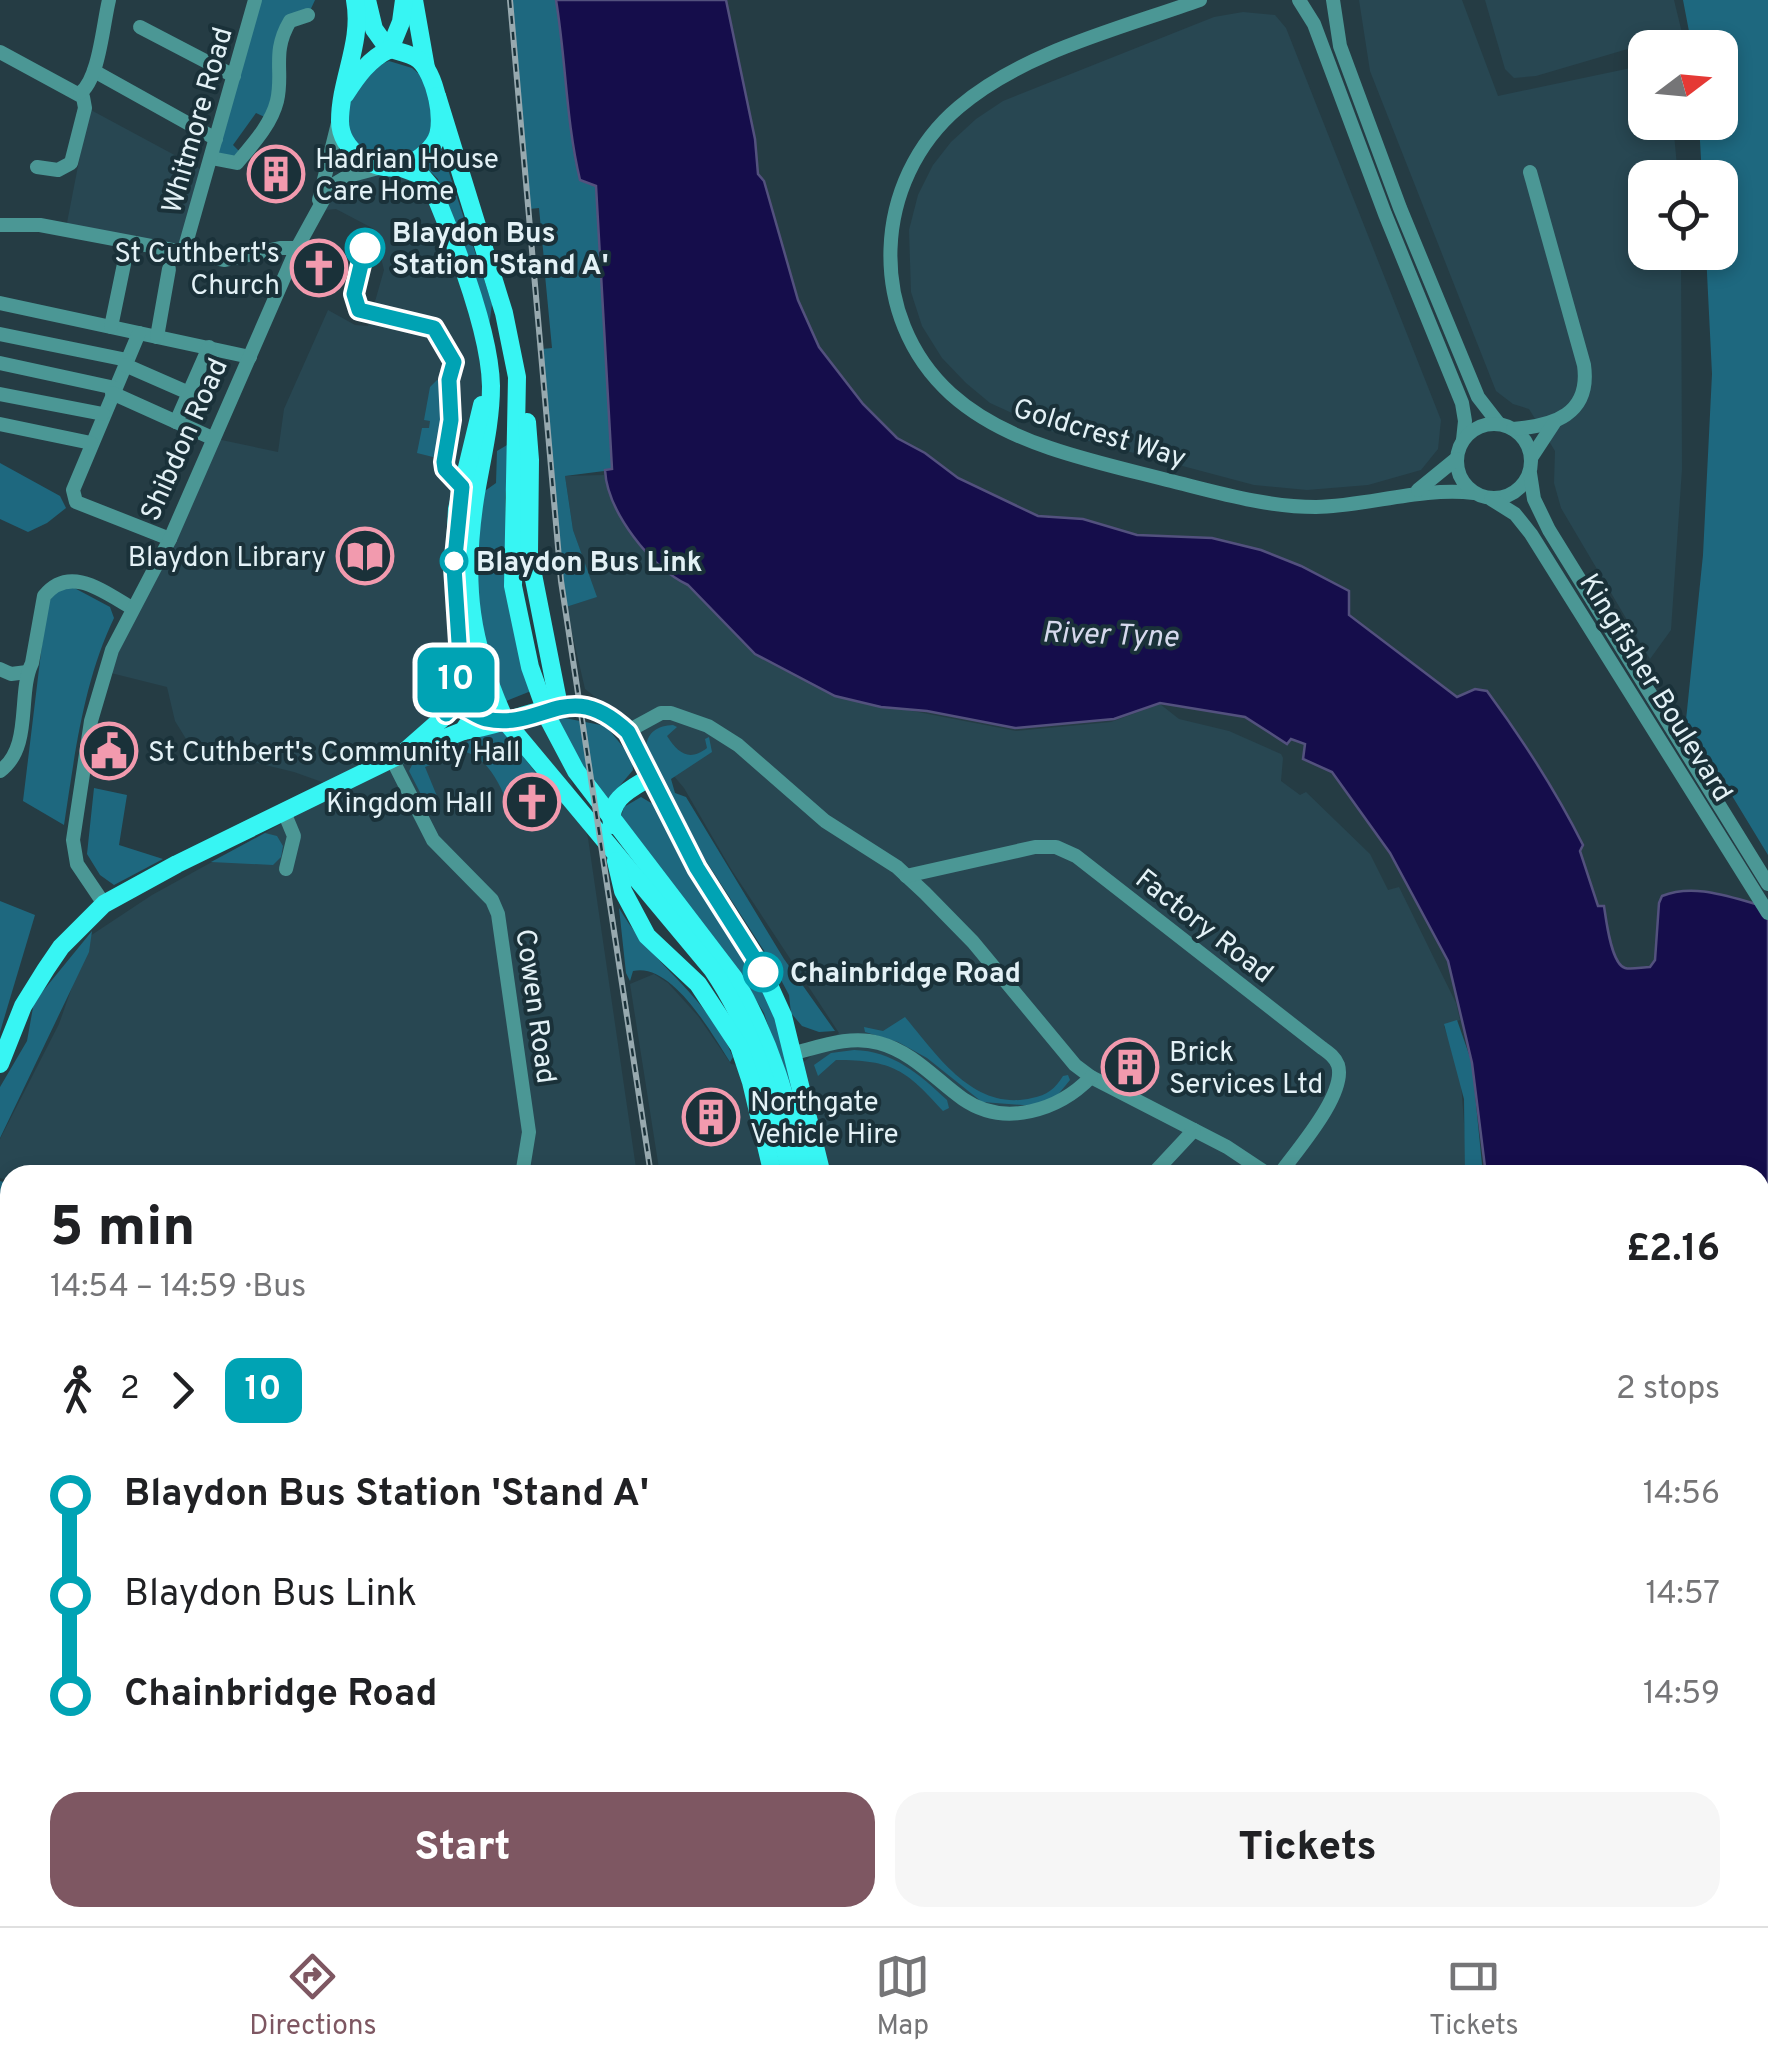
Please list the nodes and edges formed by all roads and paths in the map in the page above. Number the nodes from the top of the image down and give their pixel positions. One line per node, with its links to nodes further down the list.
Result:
1 (109, 0): 15 (street)
2 (256, 0): 16 (street, Whitmore Road)
3 (354, 0): 18 (main road)
4 (366, 0): 12 (main road)
5 (404, 0): 12 (main road)
6 (414, 0): 14 (main road)
7 (1200, 0): 56 (street, Goldcrest Way)
8 (1300, 0): 51 (street)
9 (1334, 0): 49 (street)
10 (308, 16): 22 (street)
11 (140, 27): 16 (street)
12 (390, 50): 14 (main road); 18 (main road)
13 (0, 52): 17 (street)
14 (427, 71): 19 (main road)
15 (94, 72): 17 (street); 21 (street)
16 (234, 76): 21 (street, Whitmore Road)
17 (80, 93): 23 (street)
18 (344, 96): 20 (main road)
19 (437, 96): 24 (main road); 41 (main road)
20 (340, 118): 24 (main road); 26 (street)
21 (216, 139): 22 (street, Whitmore Road)
22 (211, 158): 29 (street, Whitmore Road)
23 (38, 167)
24 (391, 167): 26 (street); 55 (main road)
25 (1530, 172): 47 (street)
26 (317, 211): 28 (street, Shibdon Road)
27 (0, 225): 29 (street)
28 (297, 248): 29 (street); 38 (street, Shibdon Road)
29 (183, 254)
30 (124, 264): 33 (street)
31 (169, 270): 36 (street)
32 (0, 303): 33 (street)
33 (111, 327): 34 (street)
34 (139, 333): 36 (street); 39 (street)
35 (0, 334): 39 (street)
36 (157, 337): 37 (street)
37 (208, 348): 38 (street); 43 (street)
38 (250, 357): 50 (street, Shibdon Road)
39 (126, 363): 42 (street); 43 (street)
40 (0, 364): 42 (street)
41 (517, 377): 64 (main road); 77 (main road)
42 (113, 390): 45 (street); 46 (street)
43 (189, 393): 46 (street)
44 (0, 394): 45 (street)
45 (103, 414): 52 (street)
46 (176, 422): 50 (street)
47 (1554, 423): 49 (street); 54 (street)
48 (0, 424): 52 (street)
49 (1506, 426): 51 (street); 54 (street)
50 (212, 438): 59 (street, Shibdon Road)
51 (1463, 440): 53 (street)
52 (91, 443): 59 (street)
53 (1456, 459): 56 (street); 57 (street)
54 (1530, 466): 58 (street); 74 (street, Kingfisher Boulevard)
55 (469, 492): 62 (main road); 77 (main road)
56 (1413, 494): 57 (street, Goldcrest Way)
57 (1474, 494): 58 (street)
58 (1492, 499): 74 (street, Kingfisher Boulevard)
59 (170, 539): 60 (street, Shibdon Road)
60 (132, 608): 63 (street); 75 (street, Shibdon Road)
61 (0, 669): 63 (street)
62 (460, 670): 65 (main road); 66 (main road)
63 (26, 672): 69 (street)
64 (560, 706): 66 (main road); 67 (main road)
65 (445, 715): 66 (main road); 68 (main road)
66 (465, 721): 68 (main road)
67 (628, 732): 70 (main road); 73 (street)
68 (397, 756): 71 (main road); 82 (street, Cowen Road)
69 (1, 770)
70 (652, 776): 78 (main road); 83 (main road)
71 (284, 812): 72 (street); 75 (main road)
72 (286, 869)
73 (906, 876): 80 (street); 89 (street, Factory Road)
74 (1760, 880): 76 (street, Kingfisher Boulevard)
75 (104, 904): 79 (main road)
76 (1768, 913)
77 (765, 1053): 84 (main road); 85 (main road)
78 (795, 1053): 80 (street); 86 (main road)
79 (0, 1064)
80 (1091, 1077): 81 (street)
81 (1194, 1130): 87 (street); 88 (street)
82 (524, 1165)
83 (771, 1165)
84 (788, 1165)
85 (802, 1165)
86 (820, 1165)
87 (1161, 1165)
88 (1254, 1165)
89 (1286, 1165)

